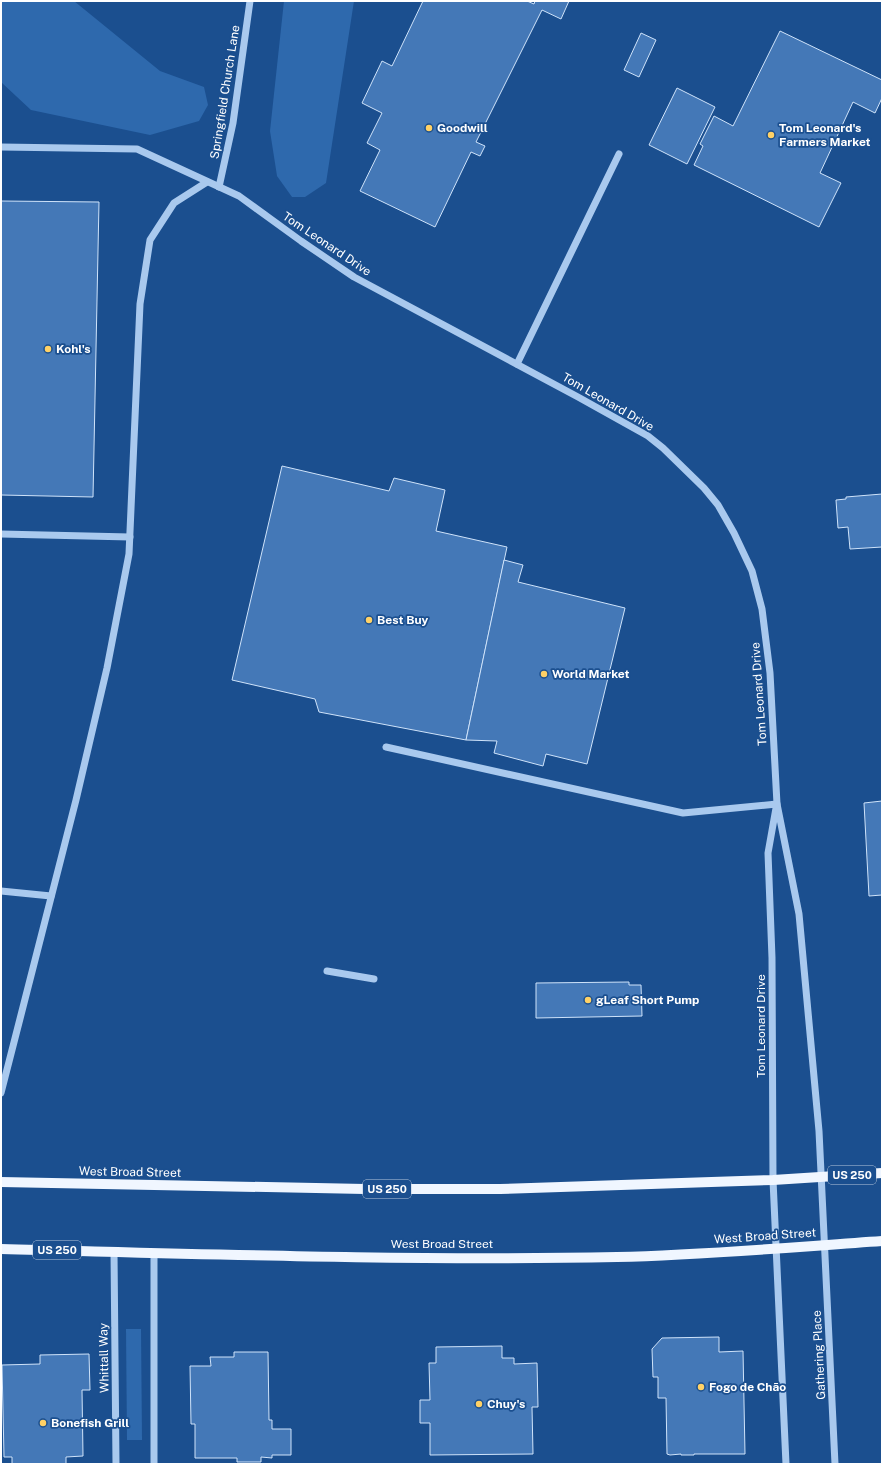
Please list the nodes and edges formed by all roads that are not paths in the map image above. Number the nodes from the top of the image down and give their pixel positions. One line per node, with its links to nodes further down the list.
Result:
1 (250, 1): 5 (street, Springfield Church Lane)
2 (1, 147): 4 (street, Tom Leonard Drive)
3 (619, 154): 6 (street)
4 (207, 182): 5 (street, Tom Leonard Drive); 8 (street)
5 (219, 187): 6 (street, Tom Leonard Drive)
6 (517, 364): 10 (street, Tom Leonard Drive)
7 (1, 534): 8 (street)
8 (130, 537): 12 (street)
9 (386, 747): 10 (street)
10 (777, 804): 17 (street, Tom Leonard Drive); 18 (street, Tom Leonard Drive)
11 (1, 891): 12 (street)
12 (51, 896): 15 (street)
13 (328, 971): 14 (street)
14 (374, 979)
15 (1, 1094)
16 (882, 1172): 17 (main road, West Broad Street / US 250)
17 (821, 1177): 18 (main road, West Broad Street / US 250); 21 (street, Tom Leonard Drive)
18 (773, 1180): 19 (main road, West Broad Street / US 250); 23 (street, Tom Leonard Drive)
19 (1, 1182)
20 (882, 1241): 21 (main road, West Broad Street / US 250)
21 (825, 1245): 23 (main road, West Broad Street / US 250); 29 (street, Gathering Place)
22 (1, 1249): 24 (main road, West Broad Street / US 250)
23 (776, 1250): 25 (main road, West Broad Street / US 250); 28 (street)
24 (114, 1252): 25 (main road, West Broad Street / US 250); 26 (street, Whittall Way)
25 (154, 1253): 27 (street)
26 (116, 1464)
27 (154, 1464)
28 (786, 1464)
29 (835, 1464)

